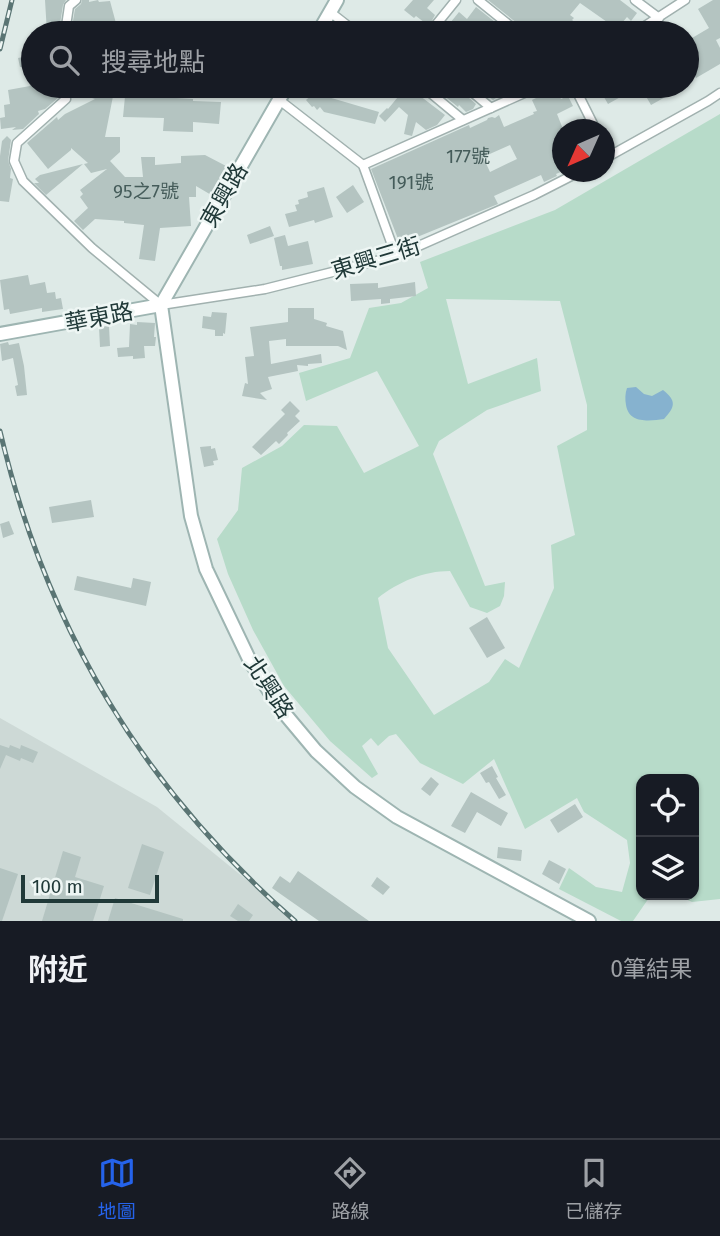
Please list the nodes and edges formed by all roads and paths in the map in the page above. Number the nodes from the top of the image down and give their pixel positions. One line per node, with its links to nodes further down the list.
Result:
1 (76, 0): 9 (street)
2 (337, 0): 7 (street)
3 (456, 0): 12 (street)
4 (478, 0): 13 (street)
5 (635, 0): 8 (street)
6 (685, 0): 8 (street)
7 (330, 12): 10 (street); 11 (street)
8 (659, 18): 14 (street)
9 (67, 21)
10 (325, 21)
11 (342, 21)
12 (439, 21)
13 (504, 21)
14 (654, 21)
15 (720, 93): 25 (street)
16 (66, 98): 29 (street)
17 (436, 98): 24 (street)
18 (479, 98): 22 (street)
19 (513, 98): 22 (street)
20 (580, 98): 23 (street)
21 (278, 99): 26 (street); 29 (street, 東興路)
22 (491, 108): 24 (street)
23 (590, 119)
24 (463, 120): 26 (street)
25 (615, 153)
26 (363, 165): 28 (street)
27 (559, 182): 28 (street, 東興三街)
28 (396, 256): 29 (street, 東興三街)
29 (161, 305): 30 (street, 華東路); 31 (street, 北興路)
30 (0, 334)
31 (589, 921)

